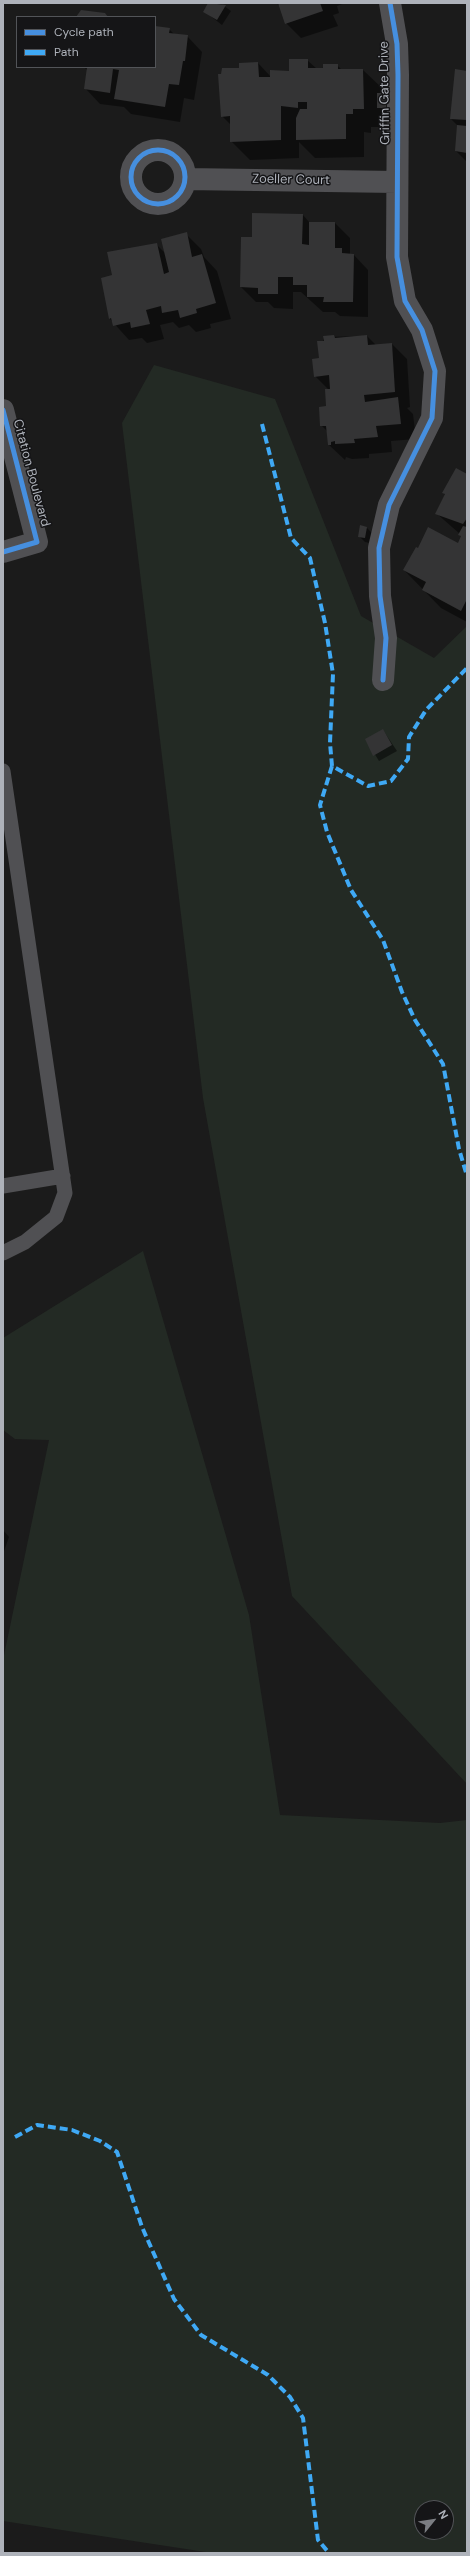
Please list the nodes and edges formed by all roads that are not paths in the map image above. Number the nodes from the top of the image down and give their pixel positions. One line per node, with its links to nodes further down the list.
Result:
1 (390, 3): 3 (street, Griffin Gate Drive)
2 (185, 179): 3 (street, Zoeller Court)
3 (397, 182): 6 (street, Griffin Gate Drive)
4 (3, 410): 5 (street, Citation Boulevard)
5 (3, 552)
6 (383, 680)
7 (3, 771): 8 (lane)
8 (4, 792): 9 (lane)
9 (63, 1176): 10 (lane); 11 (lane)
10 (3, 1186)
11 (3, 1252)

